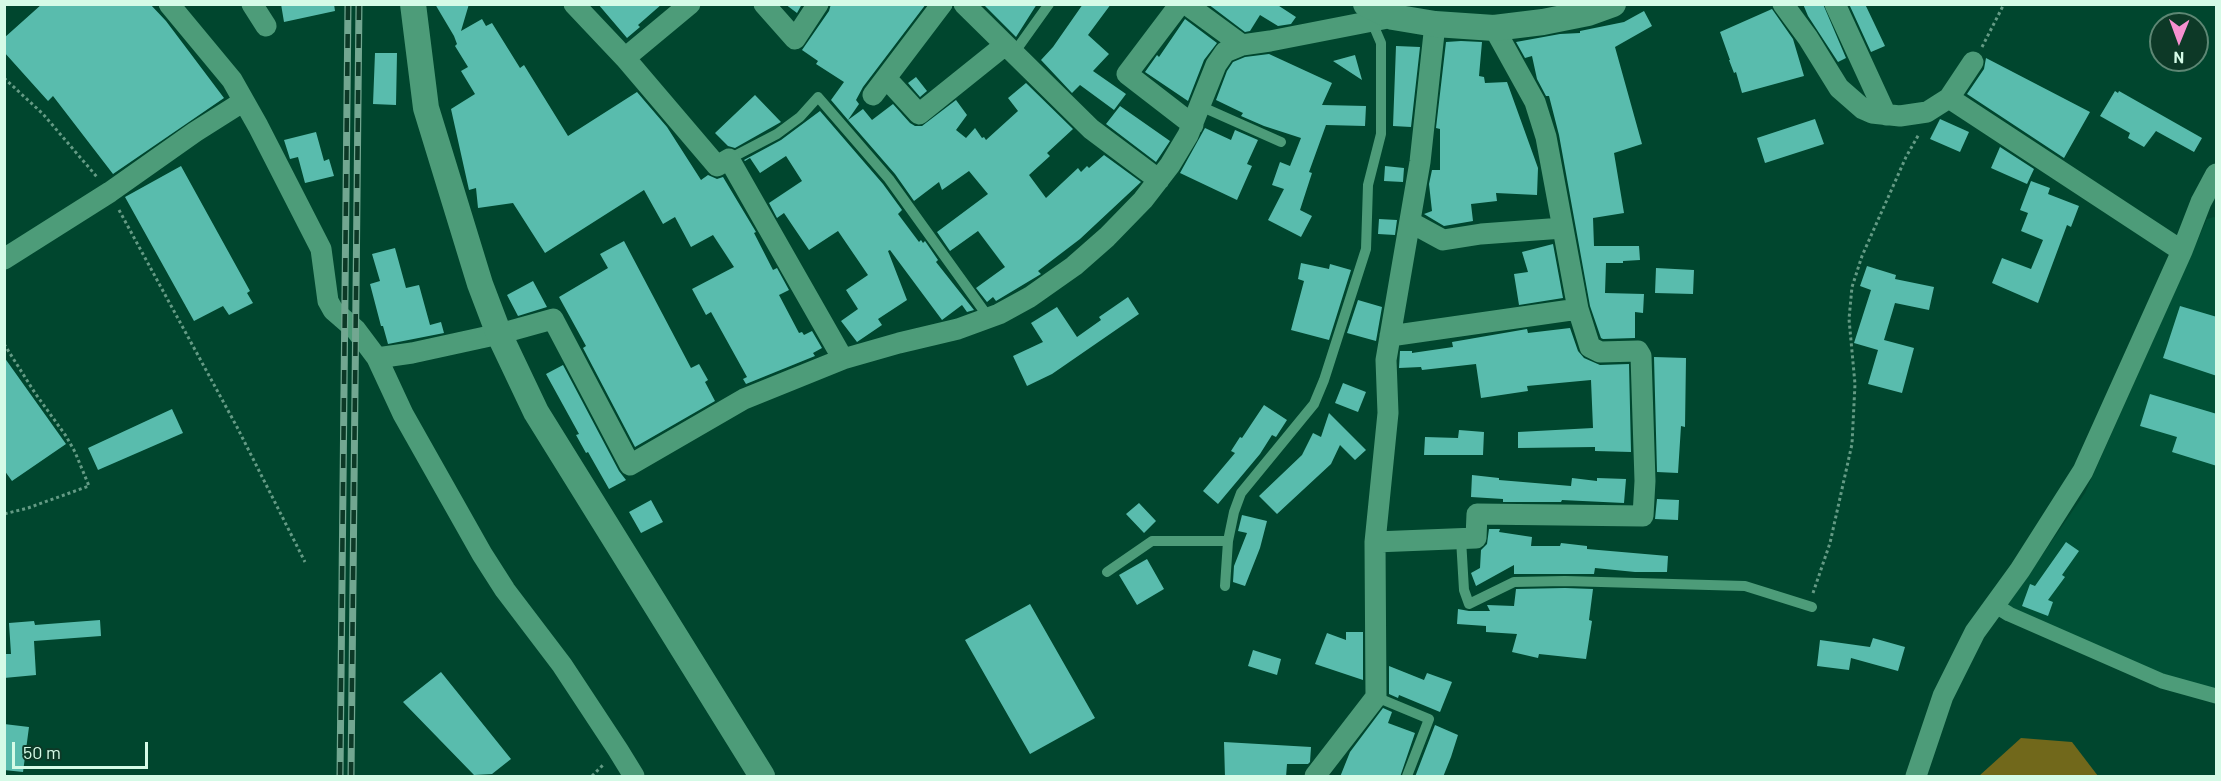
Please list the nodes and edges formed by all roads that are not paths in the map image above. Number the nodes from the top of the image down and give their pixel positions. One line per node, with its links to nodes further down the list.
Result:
1 (169, 4): 28 (street)
2 (252, 4): 19 (street)
3 (413, 4): 42 (street)
4 (574, 4): 23 (street)
5 (690, 4): 23 (street)
6 (764, 4): 7 (street)
7 (818, 4)
8 (942, 4): 25 (street)
9 (964, 4): 22 (street)
10 (1050, 4): 22 (lane)
11 (1180, 4): 30 (street)
12 (1186, 4): 21 (street)
13 (1613, 4): 16 (street)
14 (1783, 4): 29 (street)
15 (1835, 4): 29 (street)
16 (1586, 9): 20 (street)
17 (1377, 15): 18 (street); 21 (street); 47 (lane)
18 (1435, 24): 20 (street); 36 (street)
19 (266, 26)
20 (1494, 28): 37 (street)
21 (1242, 45): 30 (street)
22 (1009, 49): 25 (street); 34 (street)
23 (625, 58): 32 (street)
24 (1973, 62): 27 (street)
25 (886, 78): 26 (street)
26 (873, 95)
27 (1949, 98): 29 (street); 38 (street)
28 (244, 101): 39 (street); 44 (street)
29 (1886, 115)
30 (1197, 116): 31 (lane); 34 (street)
31 (1281, 142)
32 (729, 159): 41 (lane); 45 (street)
33 (2217, 174): 35 (street)
34 (1159, 180): 41 (street)
35 (2209, 207): 38 (street)
36 (1410, 222): 37 (street); 43 (street)
37 (1563, 228): 40 (street)
38 (2182, 251): 51 (street)
39 (4, 259)
40 (1578, 309): 43 (street); 46 (street)
41 (989, 318): 45 (street)
42 (499, 334): 44 (street); 45 (street); 56 (street)
43 (1390, 336): 48 (street)
44 (377, 358): 55 (street)
45 (843, 359)
46 (1461, 539): 48 (street); 52 (lane)
47 (1228, 541): 49 (lane); 50 (lane)
48 (1375, 542): 54 (street)
49 (1107, 572)
50 (1225, 586)
51 (1996, 606): 53 (street); 59 (street)
52 (1812, 607)
53 (2217, 696)
54 (1376, 697): 57 (street); 58 (lane)
55 (634, 777)
56 (762, 777)
57 (1315, 777)
58 (1407, 777)
59 (1916, 777)

